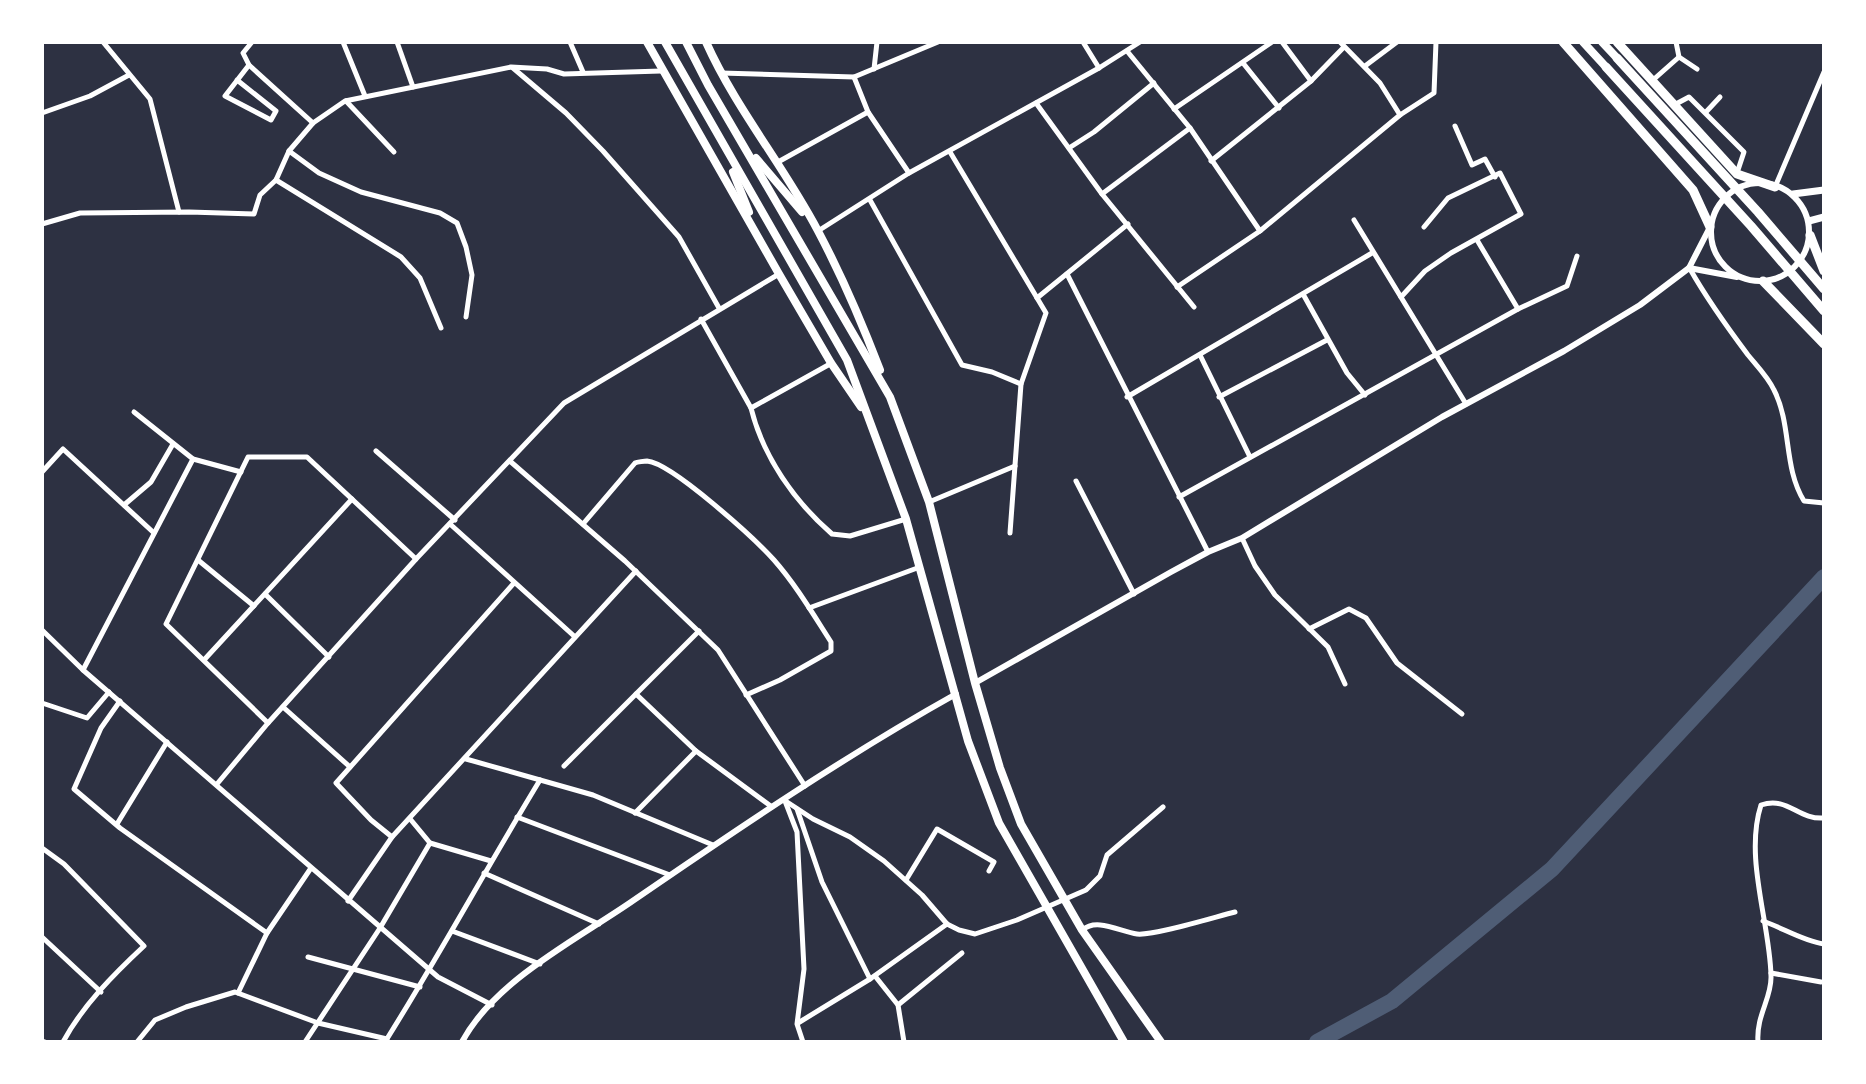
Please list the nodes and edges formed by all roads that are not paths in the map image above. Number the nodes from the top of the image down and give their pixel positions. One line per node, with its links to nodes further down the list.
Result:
1 (103, 42): 39 (street)
2 (252, 42): 28 (street)
3 (343, 42): 46 (street)
4 (397, 42): 45 (street)
5 (570, 42): 36 (street)
6 (647, 42): 35 (main road)
7 (665, 42): 61 (main road)
8 (686, 42): 60 (main road)
9 (706, 42): 38 (main road)
10 (877, 42): 33 (street)
11 (938, 42): 33 (street)
12 (1083, 42): 32 (street)
13 (1140, 42): 24 (street)
14 (1272, 42): 27 (street)
15 (1282, 42): 42 (street)
16 (1397, 42): 29 (street)
17 (1436, 42): 56 (street)
18 (1563, 42): 84 (highway)
19 (1583, 42): 31 (main road)
20 (1602, 42): 26 (main road)
21 (1617, 42): 43 (highway)
22 (1676, 42): 25 (street)
23 (1342, 44): 29 (street); 42 (street)
24 (1127, 51): 32 (street); 44 (street)
25 (1679, 57): 34 (street); 43 (street)
26 (1617, 58): 99 (highway)
27 (1243, 63): 51 (street); 52 (street)
28 (249, 65): 41 (street); 57 (street)
29 (1365, 66): 56 (street)
30 (511, 67): 36 (street); 45 (street); 104 (street)
31 (1606, 67): 106 (highway)
32 (1099, 68): 49 (street)
33 (874, 69): 40 (street)
34 (1697, 69)
35 (661, 71): 36 (street); 88 (main road)
36 (583, 72)
37 (1824, 72): 72 (street)
38 (720, 73): 40 (street); 67 (main road)
39 (129, 75): 55 (street); 77 (street)
40 (854, 77): 53 (street)
41 (237, 80): 41 (street)
42 (1311, 81): 51 (street)
43 (1653, 81): 50 (highway)
44 (1154, 83): 52 (street); 62 (street)
45 (413, 87): 46 (street)
46 (365, 96): 48 (street)
47 (1720, 97): 54 (street)
48 (345, 101): 57 (street); 64 (street)
49 (1036, 103): 62 (street); 65 (street)
50 (1674, 105): 54 (street); 69 (highway)
51 (1279, 108): 66 (street)
52 (1174, 109): 59 (street)
53 (868, 112): 67 (street); 68 (street)
54 (1706, 112): 69 (street)
55 (42, 113)
56 (1400, 115): 86 (street)
57 (313, 123): 63 (street)
58 (1455, 126): 70 (street)
59 (1190, 128): 66 (street); 74 (street)
60 (741, 141): 85 (main road); 117 (main road)
61 (723, 145): 88 (main road); 123 (main road)
62 (1069, 149): 74 (street)
63 (289, 151): 71 (street); 107 (street)
64 (394, 152)
65 (950, 152): 68 (street); 102 (street)
66 (1211, 161): 86 (street)
67 (778, 162): 85 (main road)
68 (909, 173): 76 (street)
69 (1737, 174): 72 (highway)
70 (1495, 177): 83 (street); 89 (street)
71 (276, 180): 77 (street); 109 (street)
72 (1775, 187): 75 (street); 84 (street)
73 (1824, 190): 75 (main road)
74 (1102, 194): 82 (street)
75 (1793, 194): 80 (street)
76 (870, 200): 85 (street); 115 (street)
77 (179, 212): 81 (street)
78 (1824, 217): 80 (main road)
79 (1354, 220): 90 (street)
80 (1809, 221): 87 (street)
81 (42, 224)
82 (1128, 224): 95 (street); 98 (street)
83 (1424, 227)
84 (1710, 227): 92 (street); 96 (street)
85 (818, 231): 117 (main road)
86 (1260, 231): 98 (street)
87 (1810, 235): 93 (highway); 97 (street)
88 (759, 237): 94 (main road)
89 (1477, 240): 101 (street); 105 (street)
90 (1372, 253): 100 (street); 101 (street)
91 (1577, 256): 105 (street)
92 (1689, 268): 96 (street); 120 (street); 136 (street)
93 (1824, 271)
94 (779, 274): 104 (street); 114 (main road)
95 (1067, 274): 102 (street); 118 (street)
96 (1748, 279): 97 (street)
97 (1763, 281): 111 (highway)
98 (1177, 287): 103 (street)
99 (1824, 289)
100 (1303, 294): 110 (street); 112 (street)
101 (1401, 297): 113 (street)
102 (1037, 298): 115 (street)
103 (1194, 307)
104 (719, 308): 108 (street)
105 (1518, 309): 113 (street)
106 (1824, 311)
107 (466, 317)
108 (701, 319): 121 (street); 128 (street)
109 (441, 328)
110 (1327, 340): 116 (street); 119 (street)
111 (1824, 344)
112 (1200, 355): 118 (street); 119 (street)
113 (1438, 355): 116 (street); 120 (street)
114 (831, 363): 121 (street); 123 (main road)
115 (1021, 384): 129 (street)
116 (1365, 395): 126 (street)
117 (890, 397): 135 (main road)
118 (1127, 397): 133 (street)
119 (1219, 397): 126 (street)
120 (1466, 404): 143 (street)
121 (751, 408): 138 (street)
122 (134, 412): 124 (street)
123 (871, 422): 138 (main road)
124 (173, 444): 127 (street); 137 (street)
125 (376, 451): 139 (street)
126 (1250, 457): 133 (street)
127 (193, 459): 131 (street); 141 (street)
128 (511, 462): 139 (street); 140 (street)
129 (1015, 466): 135 (street); 142 (street)
130 (42, 472): 137 (street)
131 (241, 472): 134 (street); 146 (street)
132 (1076, 481): 151 (street)
133 (1179, 497): 144 (street)
134 (352, 499): 145 (street); 150 (street)
135 (929, 502): 161 (main road)
136 (1824, 503)
137 (124, 505): 141 (street)
138 (906, 519): 147 (main road)
139 (452, 522): 145 (street); 149 (street)
140 (583, 524): 148 (street); 153 (street)
141 (154, 533): 160 (street)
142 (1010, 533)
143 (1242, 538): 144 (street); 154 (street)
144 (1208, 552): 151 (street)
145 (416, 559): 158 (street)
146 (198, 560): 152 (street); 159 (street)
147 (921, 567): 153 (street); 165 (main road)
148 (636, 571): 156 (street); 157 (street)
149 (514, 583): 157 (street); 176 (street)
150 (265, 594): 152 (street); 158 (street)
151 (1134, 594): 161 (street)
152 (254, 606): 159 (street)
153 (809, 608): 166 (street)
154 (1309, 629): 162 (street); 170 (street)
155 (42, 630): 160 (street)
156 (699, 631): 164 (street); 166 (street)
157 (575, 636): 174 (street)
158 (329, 657): 169 (street)
159 (204, 660): 171 (street)
160 (83, 670): 163 (street)
161 (975, 683): 199 (main road)
162 (1345, 684)
163 (109, 692): 167 (street); 168 (street)
164 (636, 694): 173 (street); 175 (street)
165 (956, 694): 179 (street); 201 (main road)
166 (746, 695): 179 (street)
167 (120, 701): 172 (street); 188 (street)
168 (42, 703)
169 (283, 707): 171 (street); 176 (street)
170 (1462, 714)
171 (268, 723): 178 (street)
172 (167, 742): 178 (street); 188 (street)
173 (696, 751): 182 (street); 184 (street)
174 (466, 759): 177 (street); 187 (street)
175 (564, 766)
176 (350, 767): 189 (street)
177 (540, 780): 184 (street); 185 (street)
178 (217, 784): 194 (street)
179 (805, 786): 180 (street)
180 (784, 800): 182 (street); 183 (street); 226 (street)
181 (1163, 807): 199 (street)
182 (773, 808): 191 (street)
183 (796, 808): 198 (street); 218 (street)
184 (635, 813): 191 (street)
185 (517, 817): 193 (street); 197 (street)
186 (1824, 818): 203 (street)
187 (411, 820): 189 (street); 190 (street)
188 (117, 824): 209 (street)
189 (392, 837): 200 (street)
190 (430, 843): 193 (street); 206 (street)
191 (715, 846): 197 (street)
192 (42, 848): 221 (street)
193 (491, 861): 196 (street)
194 (311, 868): 200 (street); 209 (street)
195 (989, 871): 198 (street)
196 (484, 873): 204 (street); 208 (street)
197 (670, 875): 204 (street)
198 (906, 880): 205 (street)
199 (1064, 898): 201 (street); 207 (main road)
200 (348, 901): 206 (street)
201 (1049, 907): 205 (street); 235 (main road)
202 (1235, 912): 207 (street)
203 (1763, 921): 211 (street); 217 (street)
204 (599, 924): 214 (street)
205 (947, 924): 218 (street)
206 (380, 928): 215 (street); 216 (street)
207 (1082, 930): 227 (main road)
208 (452, 931): 214 (street); 216 (street)
209 (267, 933): 222 (street)
210 (42, 937): 221 (street)
211 (1824, 944)
212 (962, 953): 224 (street)
213 (308, 957): 215 (street)
214 (540, 964): 223 (street)
215 (353, 969): 220 (street); 225 (street)
216 (430, 970): 220 (street); 223 (street)
217 (1771, 973): 219 (street); 236 (street)
218 (872, 977): 224 (street); 226 (street)
219 (1821, 982)
220 (420, 987): 228 (street)
221 (101, 992): 229 (street)
222 (238, 993): 225 (street); 230 (street)
223 (492, 1005): 232 (street)
224 (898, 1005): 234 (street)
225 (318, 1023): 228 (street); 231 (street)
226 (797, 1024): 233 (street)
227 (1158, 1038)
228 (386, 1041)
229 (63, 1042)
230 (137, 1042)
231 (305, 1042)
232 (462, 1042)
233 (803, 1042)
234 (904, 1042)
235 (1124, 1042)
236 (1758, 1042)

